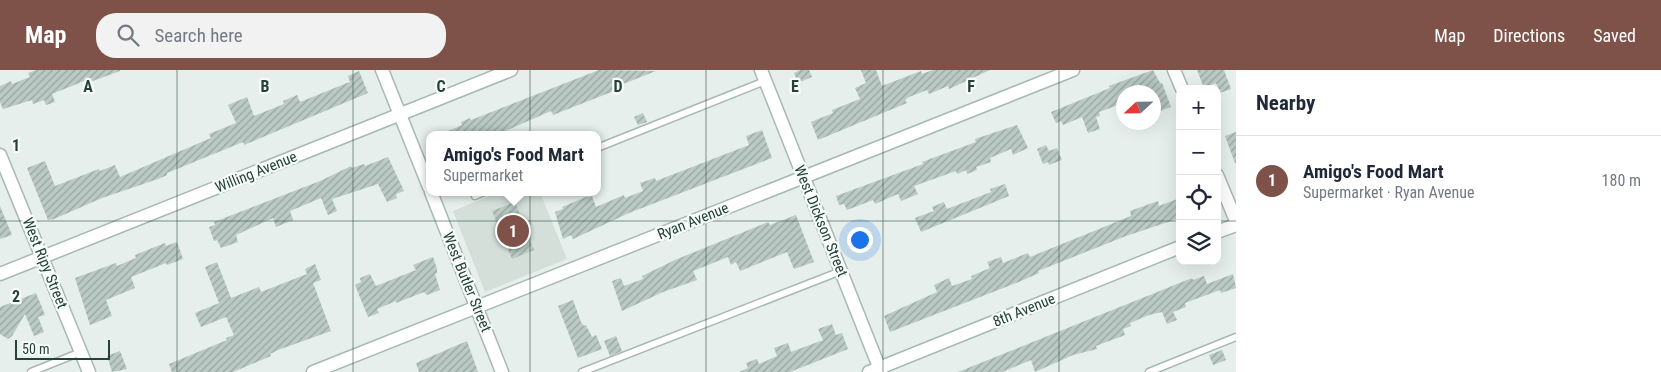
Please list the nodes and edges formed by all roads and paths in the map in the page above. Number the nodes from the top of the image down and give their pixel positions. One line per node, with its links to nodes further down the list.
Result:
1 (382, 70): 7 (street)
2 (511, 70): 7 (street, Willing Avenue)
3 (1073, 70): 10 (street, Ryan Avenue)
4 (1174, 70): 6 (street)
5 (763, 76): 8 (lane); 10 (street, West Dickson Street)
6 (1180, 85)
7 (400, 114): 11 (street); 17 (street, Willing Avenue)
8 (601, 146)
9 (0, 155): 17 (street, West Ripy Street)
10 (804, 177): 18 (street, West Dickson Street); 20 (street, Ryan Avenue)
11 (426, 180)
12 (1221, 185): 14 (street)
13 (433, 196): 20 (street, West Butler Street)
14 (1236, 223): 15 (street)
15 (1221, 230)
16 (1176, 249): 23 (street, 8th Avenue)
17 (42, 257): 19 (street, Willing Avenue); 22 (street, West Ripy Street)
18 (841, 271): 23 (street, West Dickson Street); 28 (lane)
19 (0, 274)
20 (477, 306): 26 (street, Ryan Avenue); 27 (street, West Butler Street)
21 (1236, 337): 29 (lane)
22 (81, 352): 24 (lane); 25 (street, West Ripy Street)
23 (877, 371)
24 (31, 372)
25 (89, 372)
26 (313, 372)
27 (502, 372)
28 (582, 372)
29 (1149, 372)

